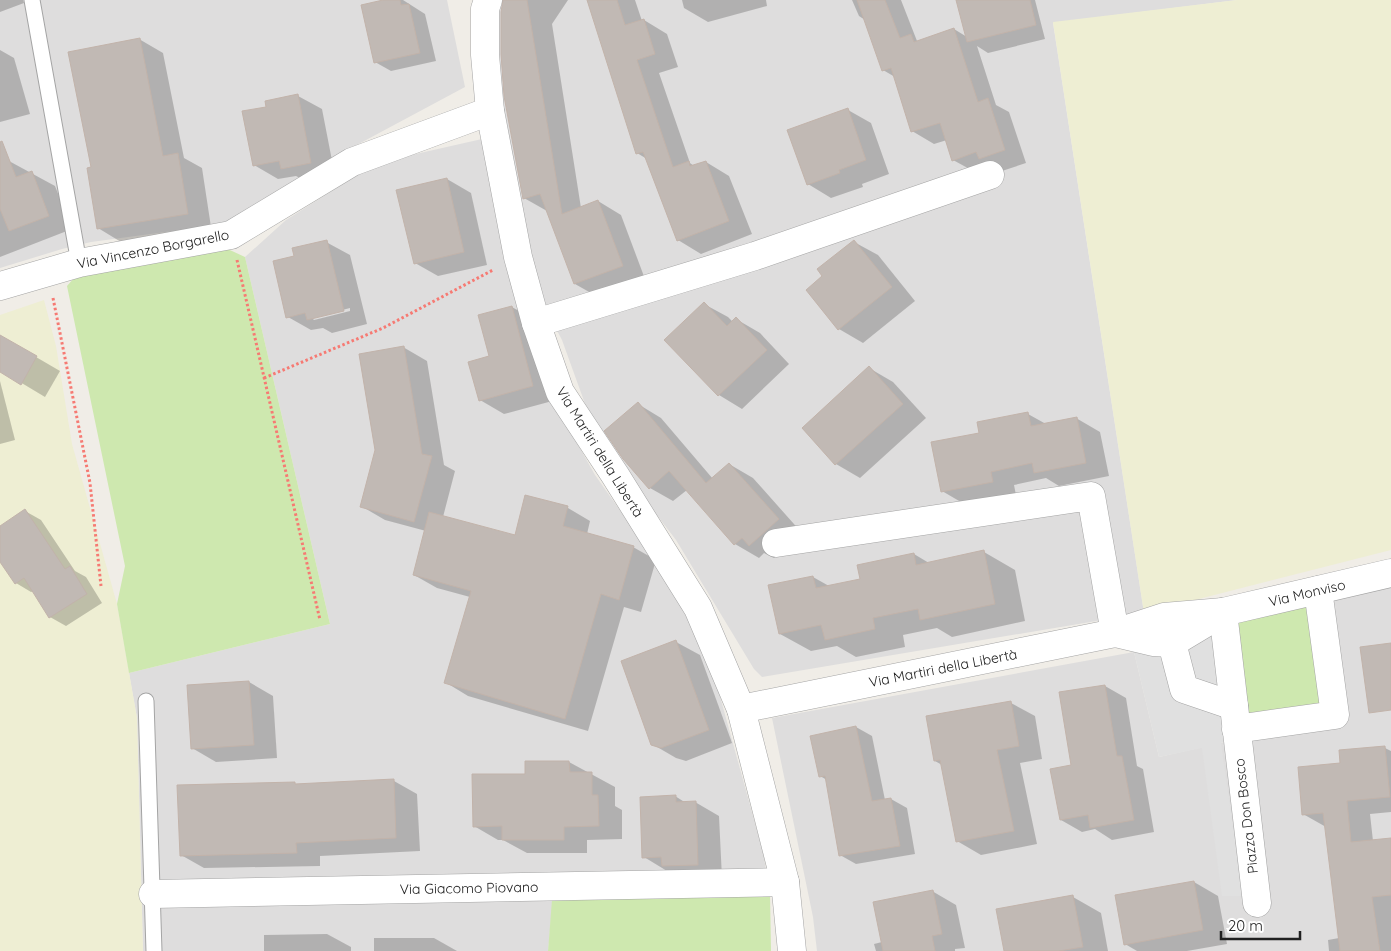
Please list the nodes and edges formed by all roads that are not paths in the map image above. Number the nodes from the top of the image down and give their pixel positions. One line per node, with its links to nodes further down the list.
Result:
1 (32, 0): 5 (lane)
2 (483, 3): 3 (street, Via Martiri della Libertà)
3 (490, 111): 5 (street, Via Vincenzo Borgarello); 7 (street, Via Martiri della Libertà)
4 (990, 175): 7 (street)
5 (79, 263): 6 (street, Via Vincenzo Borgarello)
6 (0, 286)
7 (536, 323): 15 (street, Via Martiri della Libertà)
8 (776, 542): 12 (street)
9 (1391, 573): 10 (street, Via Monviso)
10 (1318, 590): 11 (street, Via Monviso); 16 (street)
11 (1223, 612): 12 (street); 13 (street); 16 (street, Piazza Don Bosco)
12 (1116, 633): 13 (street); 15 (street, Via Martiri della Libertà)
13 (1172, 643): 16 (street)
14 (146, 701): 18 (lane)
15 (741, 709): 17 (street, Via Martiri della Libertà)
16 (1235, 718): 19 (street, Piazza Don Bosco)
17 (785, 882): 18 (street, Via Giacomo Piovano); 21 (street, Via Martiri della Libertà)
18 (153, 894): 20 (lane)
19 (1257, 903)
20 (154, 951)
21 (792, 951)

